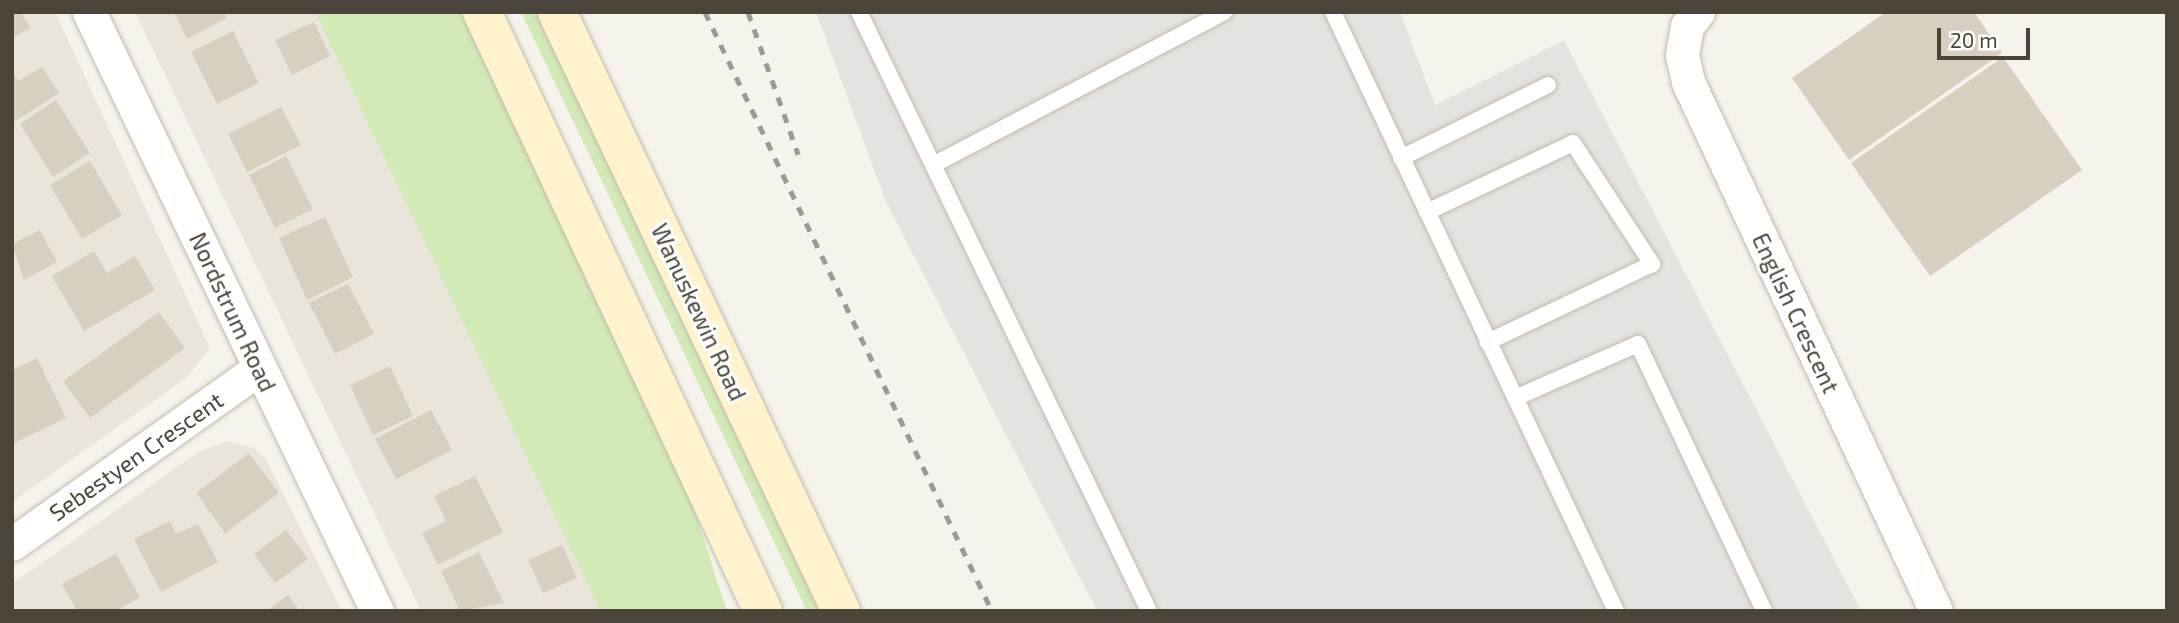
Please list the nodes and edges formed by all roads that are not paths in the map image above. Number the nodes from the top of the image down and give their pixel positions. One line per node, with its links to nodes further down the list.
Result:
1 (89, 12): 13 (street, Nordstrum Road)
2 (482, 12): 17 (main road)
3 (557, 12): 18 (main road, Wanuskewin Road)
4 (859, 12): 10 (lane)
5 (1224, 12): 10 (lane)
6 (1333, 12): 9 (lane)
7 (1692, 15): 22 (street, English Crescent)
8 (1548, 85): 9 (lane)
9 (1401, 158): 11 (lane)
10 (933, 165): 19 (lane)
11 (1427, 212): 12 (lane); 12 (lane)
12 (1489, 342): 14 (lane)
13 (260, 368): 15 (street, Sebestyen Crescent); 16 (street, Nordstrum Road)
14 (1515, 398): 20 (lane); 21 (lane)
15 (12, 544)
16 (377, 611)
17 (763, 611)
18 (841, 611)
19 (1149, 611)
20 (1616, 611)
21 (1764, 611)
22 (1936, 611)

